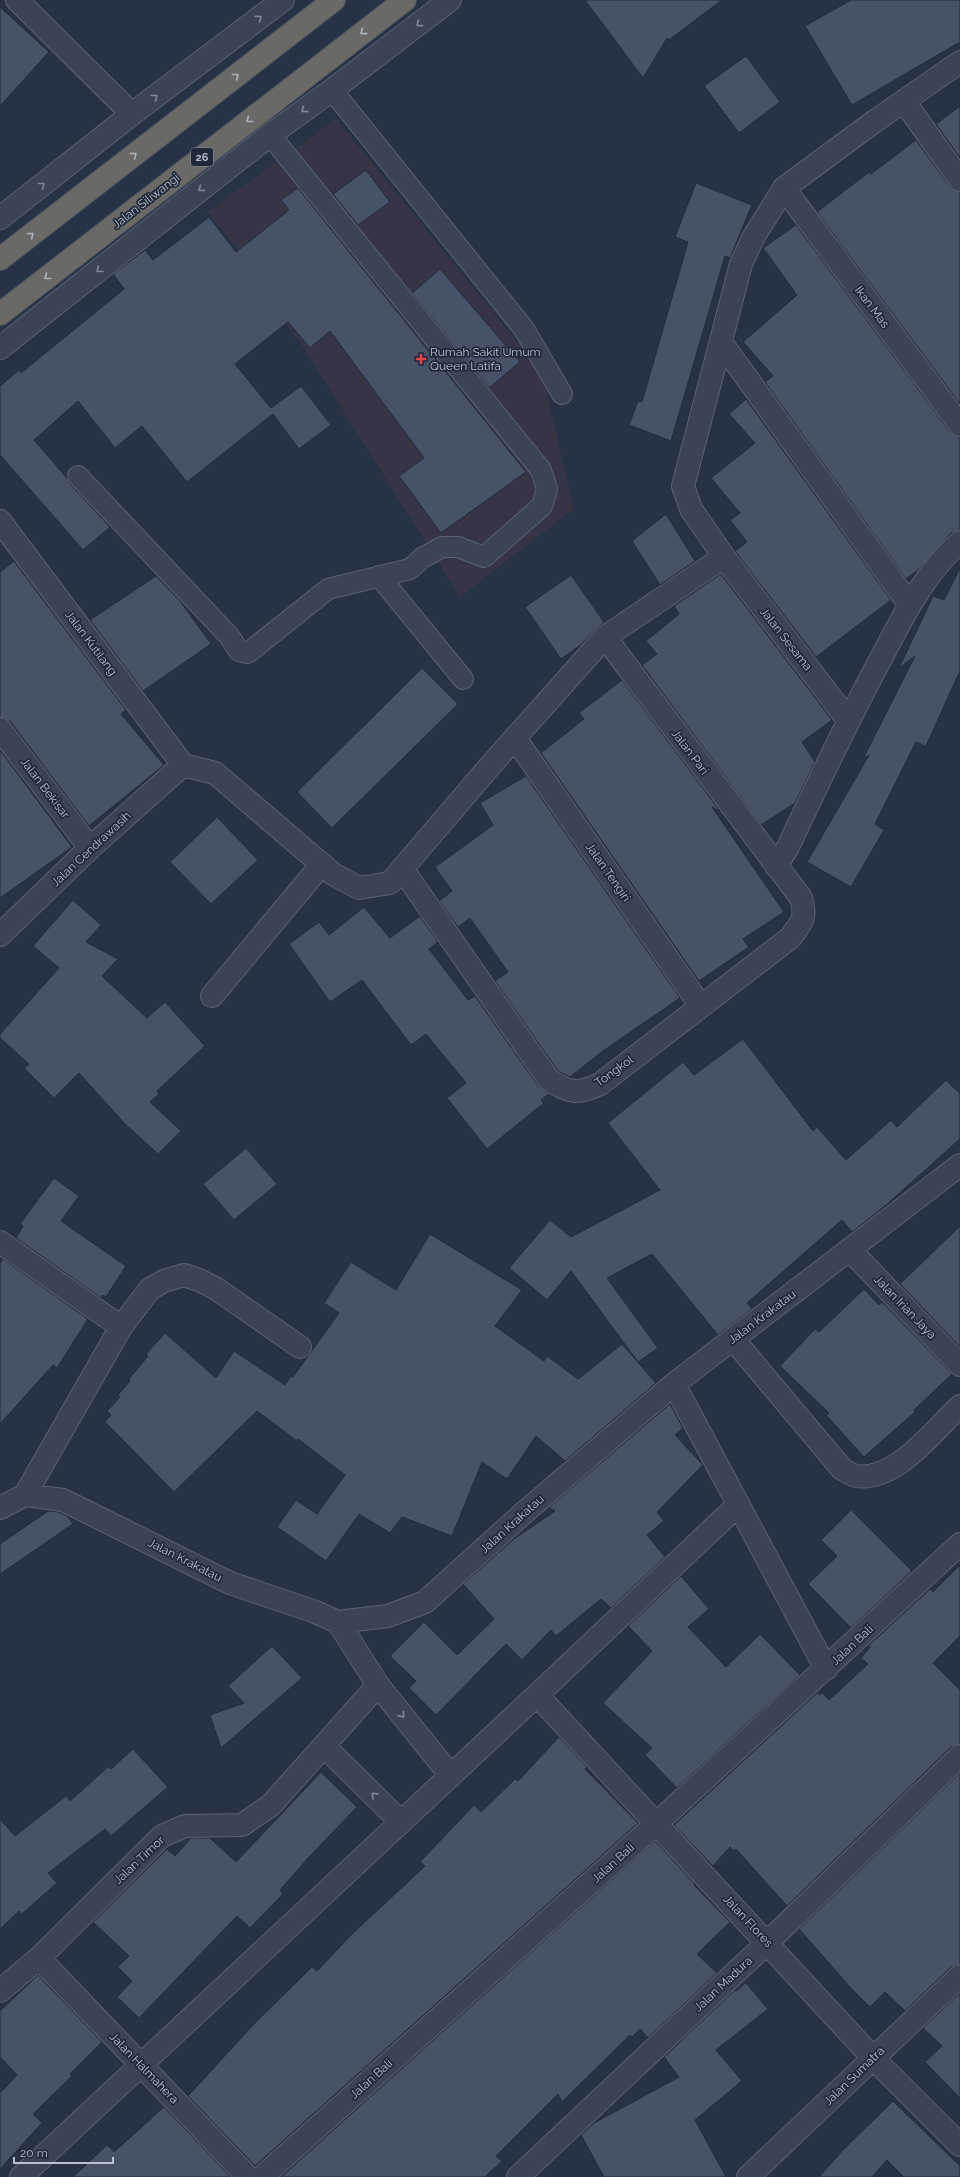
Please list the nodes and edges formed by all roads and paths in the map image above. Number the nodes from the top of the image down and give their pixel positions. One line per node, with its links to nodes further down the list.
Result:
1 (16, 0): 9 (street)
2 (283, 0): 9 (street, one-way to 2)
3 (334, 0): 14 (highway, one-way to 3)
4 (406, 0): 15 (highway, Jalan Siliwangi / 26, one-way to 15)
5 (450, 0): 7 (street, one-way to 7)
6 (960, 62): 8 (street)
7 (332, 90): 10 (street, one-way to 10); 18 (lane)
8 (904, 101): 11 (street); 12 (street)
9 (132, 114): 13 (street, one-way to 9)
10 (270, 135): 17 (street, one-way to 17); 24 (lane)
11 (960, 180)
12 (784, 188): 16 (street, Jalan Sesama); 19 (street, Ikan Mas)
13 (0, 218)
14 (0, 259)
15 (0, 314)
16 (721, 342): 23 (street, Jalan Sesama); 25 (street)
17 (0, 348)
18 (562, 394)
19 (960, 425)
20 (78, 476): 24 (lane)
21 (0, 521): 31 (street, Jalan Kutilang)
22 (960, 542): 25 (street)
23 (724, 557): 26 (street); 28 (street, Jalan Sesama)
24 (379, 576): 27 (lane)
25 (909, 604): 28 (street)
26 (605, 637): 30 (street); 34 (street, Jalan Pari)
27 (463, 679)
28 (848, 720): 34 (street)
29 (0, 729): 32 (street, Jalan Bekisar)
30 (515, 738): 35 (street); 38 (street, Jalan Tengiri)
31 (183, 765): 32 (street, Jalan Cendrawasih); 33 (street)
32 (90, 848): 36 (street, Jalan Cendrawasih)
33 (322, 864): 35 (street); 37 (street)
34 (776, 866): 38 (street, Tongkol)
35 (403, 870): 38 (street, Tongkol)
36 (0, 935)
37 (212, 996)
38 (700, 1005)
39 (960, 1165): 41 (street, Jalan Krakatau)
40 (0, 1242): 42 (street)
41 (850, 1250): 43 (street, Jalan Krakatau); 45 (street, Jalan Irian Jaya)
42 (122, 1327): 44 (street); 48 (street)
43 (733, 1339): 46 (street, Jalan Krakatau); 47 (street)
44 (300, 1348)
45 (960, 1365)
46 (674, 1384): 49 (street); 52 (street, Jalan Krakatau)
47 (960, 1406)
48 (25, 1495): 50 (street); 52 (street, Jalan Krakatau)
49 (738, 1505): 53 (street); 55 (street)
50 (0, 1508)
51 (960, 1544): 53 (street, Jalan Bali)
52 (338, 1622): 54 (street)
53 (826, 1669): 60 (street, Jalan Bali)
54 (378, 1685): 56 (street, Jalan Timor); 58 (street, one-way to 58)
55 (538, 1696): 58 (street); 60 (street, Jalan Flores)
56 (324, 1746): 59 (street, one-way to 56); 62 (street, Jalan Timor)
57 (960, 1756): 61 (street, Jalan Madura)
58 (451, 1776): 59 (street)
59 (401, 1822): 66 (street)
60 (657, 1823): 61 (street, Jalan Flores); 70 (street, Jalan Bali)
61 (768, 1942): 65 (street, Jalan Flores); 71 (street, Jalan Madura)
62 (39, 1958): 64 (street, Jalan Timor); 66 (street, Jalan Halmahera)
63 (960, 1976): 65 (street, Jalan Sumatra)
64 (0, 1991)
65 (873, 2058): 67 (street, Jalan Flores); 72 (street, Jalan Sumatra)
66 (141, 2065): 68 (street); 69 (street, Jalan Halmahera)
67 (960, 2145)
68 (21, 2177)
69 (248, 2177)
70 (262, 2177)
71 (518, 2177)
72 (748, 2177)

